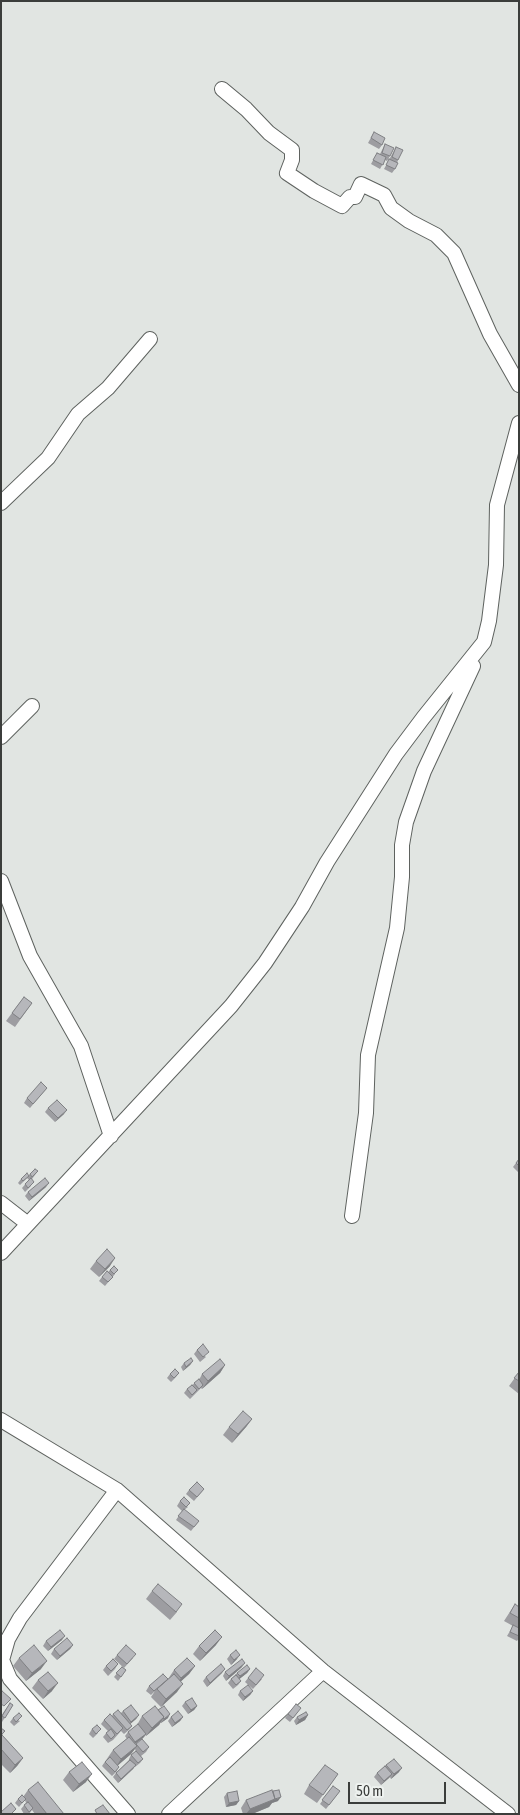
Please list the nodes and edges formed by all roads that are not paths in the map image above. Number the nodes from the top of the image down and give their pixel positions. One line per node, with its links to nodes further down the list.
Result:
1 (222, 89): 3 (street)
2 (150, 339): 5 (street)
3 (519, 385)
4 (519, 423): 6 (street)
5 (1, 503)
6 (484, 642): 10 (street); 12 (street)
7 (32, 706): 8 (street)
8 (1, 737)
9 (1, 881): 10 (street)
10 (111, 1136): 13 (street)
11 (1, 1203): 13 (street)
12 (352, 1216)
13 (28, 1224): 14 (street)
14 (1, 1253)
15 (1, 1420): 16 (street)
16 (117, 1490): 17 (street); 18 (street)
17 (323, 1671): 19 (street); 20 (street)
18 (128, 1814)
19 (169, 1814)
20 (508, 1814)

